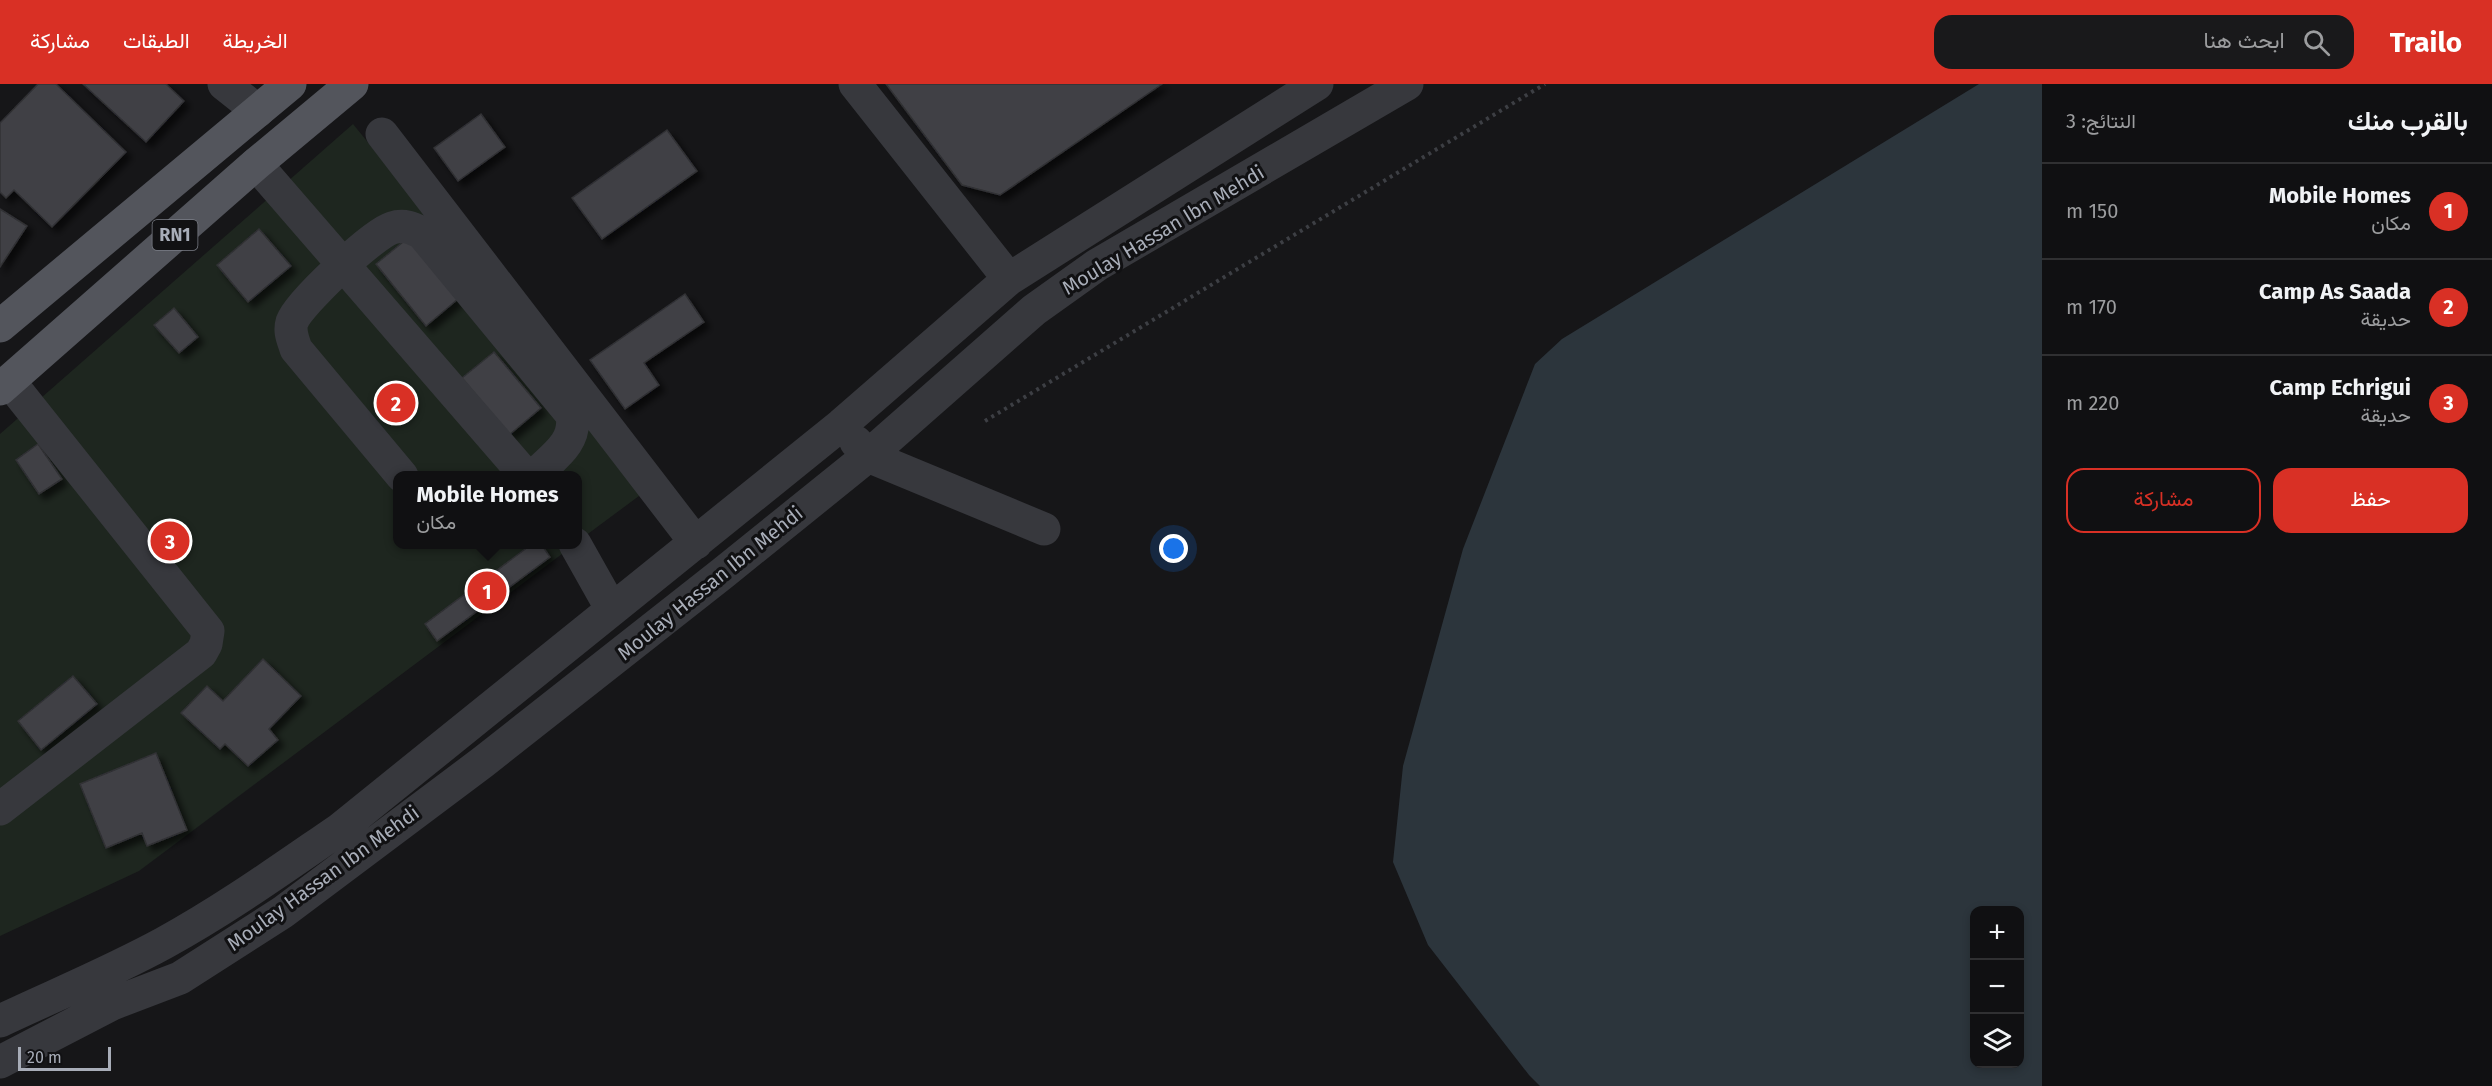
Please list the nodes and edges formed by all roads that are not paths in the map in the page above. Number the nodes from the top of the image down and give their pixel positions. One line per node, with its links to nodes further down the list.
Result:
1 (224, 84): 7 (street)
2 (290, 84): 7 (main road, RN1)
3 (352, 84): 10 (main road, RN1)
4 (855, 84): 12 (street)
5 (1407, 84): 8 (street, Moulay Hassan Ibn Mehdi)
6 (1308, 86): 8 (street); 12 (street, Moulay Hassan Ibn Mehdi)
7 (258, 111): 13 (main road, RN1)
8 (1328, 131): 16 (street, Moulay Hassan Ibn Mehdi)
9 (382, 134): 21 (street)
10 (256, 164): 11 (street); 14 (main road, RN1)
11 (343, 264): 17 (street); 18 (street); 19 (street)
12 (1009, 279): 15 (street, Moulay Hassan Ibn Mehdi)
13 (0, 326)
14 (4, 385): 24 (street)
15 (841, 425): 16 (street); 21 (street, Moulay Hassan Ibn Mehdi)
16 (868, 456): 20 (street); 26 (street, Moulay Hassan Ibn Mehdi)
17 (398, 471)
18 (522, 471)
19 (539, 471)
20 (1044, 529)
21 (696, 543): 23 (street, Moulay Hassan Ibn Mehdi)
22 (578, 549): 23 (street)
23 (611, 608): 25 (street, Moulay Hassan Ibn Mehdi)
24 (0, 809)
25 (0, 1021)
26 (0, 1062)

